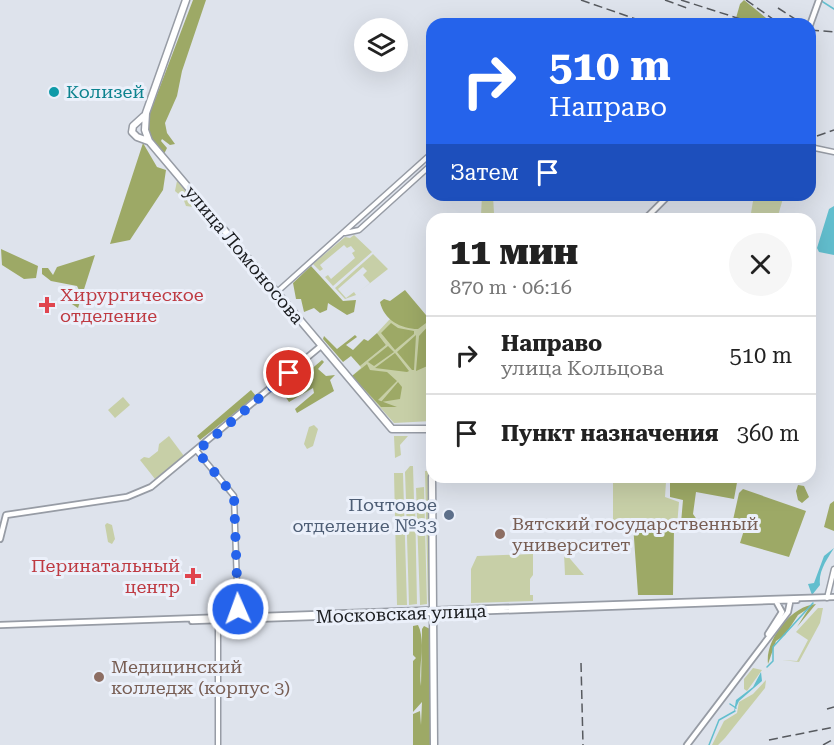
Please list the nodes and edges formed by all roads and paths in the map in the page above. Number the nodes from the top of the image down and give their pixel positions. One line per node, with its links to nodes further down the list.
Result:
1 (186, 0): 4 (highway)
2 (819, 2): 3 (main road)
3 (813, 18)
4 (146, 113): 5 (highway); 6 (highway)
5 (136, 124): 6 (highway); 7 (highway)
6 (145, 129): 7 (highway); 8 (highway, улица Ломоносова)
7 (141, 137): 8 (highway)
8 (149, 141): 16 (highway, улица Ломоносова)
9 (816, 148): 10 (street)
10 (834, 152)
11 (426, 159): 15 (street)
12 (426, 169): 15 (street)
13 (663, 201): 14 (main road)
14 (651, 213)
15 (345, 233): 16 (street)
16 (276, 292): 17 (highway, улица Ломоносова)
17 (321, 346): 18 (highway, улица Ломоносова); 19 (main road)
18 (426, 429)
19 (197, 451): 21 (main road); 30 (street)
20 (432, 483): 28 (highway)
21 (0, 539)
22 (834, 569): 24 (street)
23 (834, 597): 24 (main road, Московская улица)
24 (827, 598): 25 (main road, Московская улица)
25 (789, 601): 26 (main road, Московская улица); 27 (main road, Московская улица); 29 (main road); 33 (main road)
26 (774, 603): 27 (main road, Московская улица); 29 (main road)
27 (522, 609): 28 (main road, Московская улица)
28 (434, 610): 30 (main road, Московская улица); 35 (highway)
29 (782, 612): 33 (main road)
30 (238, 618): 31 (main road, Московская улица)
31 (218, 619): 32 (main road, Московская улица); 34 (street)
32 (0, 626)
33 (767, 636): 36 (main road)
34 (218, 745)
35 (435, 745)
36 (687, 745)

